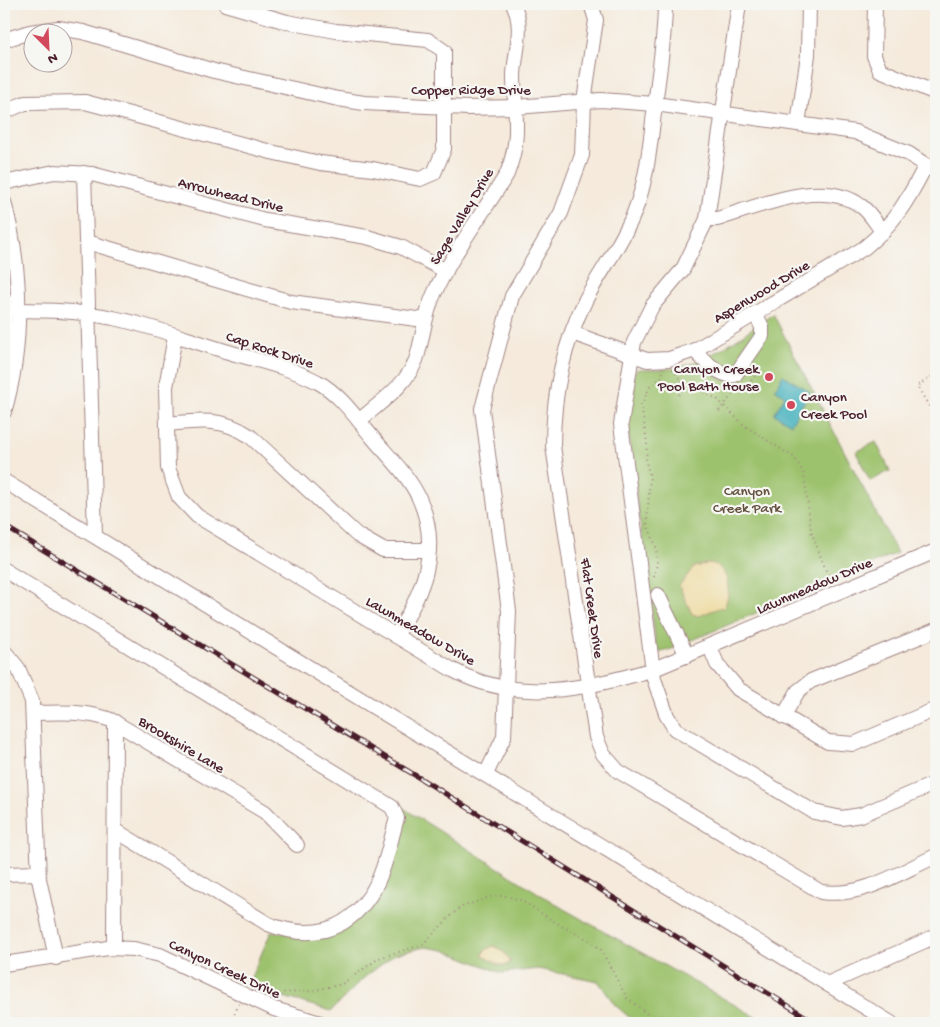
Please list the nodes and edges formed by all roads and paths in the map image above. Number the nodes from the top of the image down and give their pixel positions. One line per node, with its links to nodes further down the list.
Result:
1 (225, 4): 12 (street)
2 (513, 4): 13 (street, Sage Valley Drive)
3 (591, 4): 10 (street)
4 (665, 4): 11 (street, Flat Creek Drive)
5 (739, 4): 15 (street)
6 (809, 4): 16 (street)
7 (875, 4): 9 (street)
8 (4, 40): 12 (street, Copper Ridge Drive)
9 (936, 93)
10 (584, 101): 11 (street, Copper Ridge Drive); 13 (street, Copper Ridge Drive); 61 (street)
11 (655, 104): 15 (street, Copper Ridge Drive); 30 (street, Flat Creek Drive)
12 (446, 107): 13 (street, Copper Ridge Drive); 14 (street)
13 (516, 107): 24 (street, Sage Valley Drive)
14 (4, 112)
15 (724, 114): 16 (street, Copper Ridge Drive); 21 (street)
16 (798, 124): 17 (street, Copper Ridge Drive)
17 (931, 168): 22 (street, Aspenwood Drive)
18 (84, 173): 19 (street, Arrowhead Drive); 23 (street); 24 (street, Arrowhead Drive)
19 (4, 183)
20 (4, 202): 26 (street)
21 (707, 219): 22 (street); 33 (street)
22 (883, 232): 27 (street, Aspenwood Drive)
23 (87, 242): 28 (street); 29 (street)
24 (446, 271): 29 (street, Sage Valley Drive)
25 (4, 298): 26 (street)
26 (8, 310): 28 (street, Cap Rock Drive); 34 (street); 43 (street)
27 (755, 313): 32 (street, Aspenwood Drive); 32 (street)
28 (89, 314): 31 (street, Cap Rock Drive); 48 (street)
29 (424, 320): 45 (street, Sage Valley Drive)
30 (572, 333): 33 (street, Aspenwood Drive); 60 (street, Flat Creek Drive)
31 (175, 336): 45 (street, Cap Rock Drive); 46 (street, Lawnmeadow Drive)
32 (695, 350): 33 (street, Aspenwood Drive)
33 (632, 355): 59 (street)
34 (4, 358)
35 (672, 367): 39 (path)
36 (663, 369): 53 (path)
37 (756, 374): 41 (path)
38 (936, 374): 44 (path)
39 (686, 384): 40 (path); 41 (path)
40 (679, 395)
41 (725, 406): 42 (path); 52 (path)
42 (719, 411)
43 (4, 412)
44 (936, 418)
45 (359, 420): 49 (street, Cap Rock Drive)
46 (167, 424): 49 (street); 55 (street, Lawnmeadow Drive)
47 (4, 481): 48 (street)
48 (95, 536): 66 (street)
49 (429, 550): 55 (street, Cap Rock Drive)
50 (936, 551): 56 (street, Lawnmeadow Drive)
51 (4, 570): 68 (street)
52 (831, 584)
53 (656, 589): 58 (street)
54 (936, 630): 64 (street)
55 (396, 636): 61 (street, Lawnmeadow Drive)
56 (710, 647): 58 (street, Lawnmeadow Drive); 64 (street)
57 (4, 651): 63 (street)
58 (687, 656): 59 (street, Lawnmeadow Drive)
59 (654, 669): 60 (street, Lawnmeadow Drive); 67 (street)
60 (588, 685): 61 (street, Lawnmeadow Drive); 70 (street, Flat Creek Drive)
61 (506, 689): 66 (street)
62 (936, 709): 64 (street)
63 (34, 713): 65 (street, Brookshire Lane); 71 (street)
64 (782, 717)
65 (115, 722): 68 (street); 69 (street, Brookshire Lane)
66 (486, 774): 78 (street)
67 (936, 783)
68 (115, 830): 74 (street)
69 (297, 845)
70 (936, 856)
71 (38, 873): 72 (street); 75 (street)
72 (4, 874)
73 (936, 936): 78 (street)
74 (114, 948): 75 (street, Canyon Creek Drive); 79 (street, Canyon Creek Drive)
75 (56, 958): 76 (street, Canyon Creek Drive); 77 (street, Canyon Creek Drive)
76 (4, 964)
77 (4, 973)
78 (827, 984): 84 (street)
79 (243, 995): 80 (street, Canyon Creek Drive); 81 (path)
80 (274, 1009): 82 (street, Canyon Creek Drive); 83 (path)
81 (230, 1023)
82 (320, 1023)
83 (659, 1023)
84 (891, 1023)

